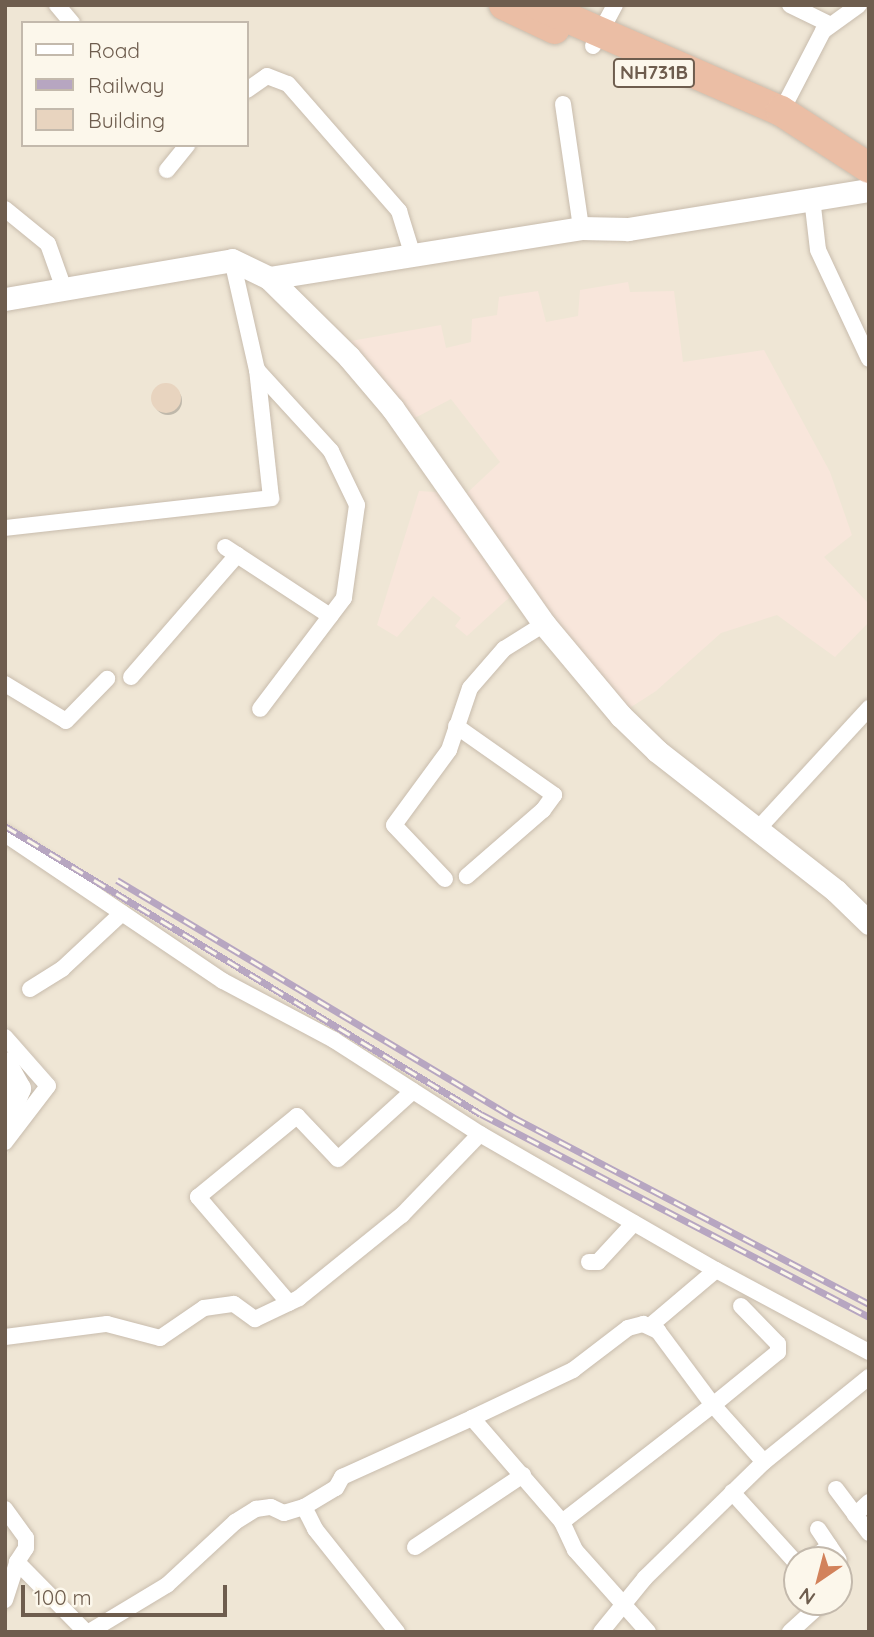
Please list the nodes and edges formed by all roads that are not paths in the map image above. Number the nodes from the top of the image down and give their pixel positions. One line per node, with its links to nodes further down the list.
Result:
1 (57, 5): 7 (street)
2 (503, 5): 6 (highway, NH731B)
3 (615, 5): 9 (street)
4 (790, 5): 8 (street)
5 (859, 5): 8 (street)
6 (554, 14): 9 (highway, NH731B)
7 (70, 21)
8 (830, 24): 12 (street)
9 (596, 40): 12 (highway, NH731B)
10 (248, 89): 20 (street)
11 (563, 104): 19 (street)
12 (778, 117): 14 (highway, NH731B)
13 (185, 147): 15 (street)
14 (869, 168)
15 (167, 170)
16 (869, 191): 17 (street)
17 (812, 198): 19 (street); 25 (street)
18 (5, 209): 23 (street)
19 (581, 228): 20 (street)
20 (413, 256): 22 (street)
21 (232, 260): 22 (street); 23 (street); 26 (street)
22 (269, 278): 29 (street)
23 (64, 289): 24 (street)
24 (5, 299)
25 (869, 359)
26 (257, 370): 27 (street); 28 (street)
27 (5, 528)
28 (330, 616): 30 (street); 34 (street)
29 (544, 624): 35 (street); 36 (street)
30 (131, 677)
31 (107, 679): 32 (street)
32 (5, 684)
33 (869, 708): 36 (street)
34 (260, 709)
35 (456, 726): 38 (street); 39 (street)
36 (757, 830): 41 (street)
37 (5, 834): 40 (street)
38 (467, 876)
39 (445, 879)
40 (122, 913): 42 (street); 45 (street)
41 (869, 923)
42 (30, 989)
43 (5, 1037): 48 (street)
44 (5, 1063): 46 (street)
45 (413, 1091): 47 (street); 52 (street)
46 (5, 1123)
47 (480, 1134): 49 (street); 52 (street)
48 (5, 1142)
49 (635, 1223): 50 (street); 51 (street)
50 (589, 1262)
51 (716, 1270): 54 (street); 56 (street)
52 (289, 1303): 55 (street)
53 (741, 1306): 58 (street)
54 (651, 1325): 58 (street); 59 (street)
55 (5, 1337)
56 (869, 1352)
57 (869, 1377): 60 (street)
58 (713, 1405): 60 (street); 68 (street)
59 (472, 1418): 61 (street); 65 (street)
60 (764, 1462): 63 (street)
61 (523, 1475): 68 (street); 72 (street)
62 (836, 1489): 67 (street)
63 (732, 1492): 73 (street); 76 (street)
64 (869, 1502): 67 (street)
65 (304, 1507): 78 (street); 79 (street)
66 (5, 1509): 74 (street)
67 (855, 1515): 70 (street)
68 (562, 1522): 76 (street)
69 (818, 1529): 71 (street)
70 (869, 1533)
71 (830, 1546)
72 (415, 1547)
73 (783, 1548)
74 (17, 1562): 75 (street); 79 (street)
75 (5, 1601)
76 (623, 1608): 80 (street); 81 (street)
77 (807, 1616): 82 (street)
78 (394, 1631)
79 (88, 1632)
80 (601, 1632)
81 (648, 1632)
82 (790, 1632)

